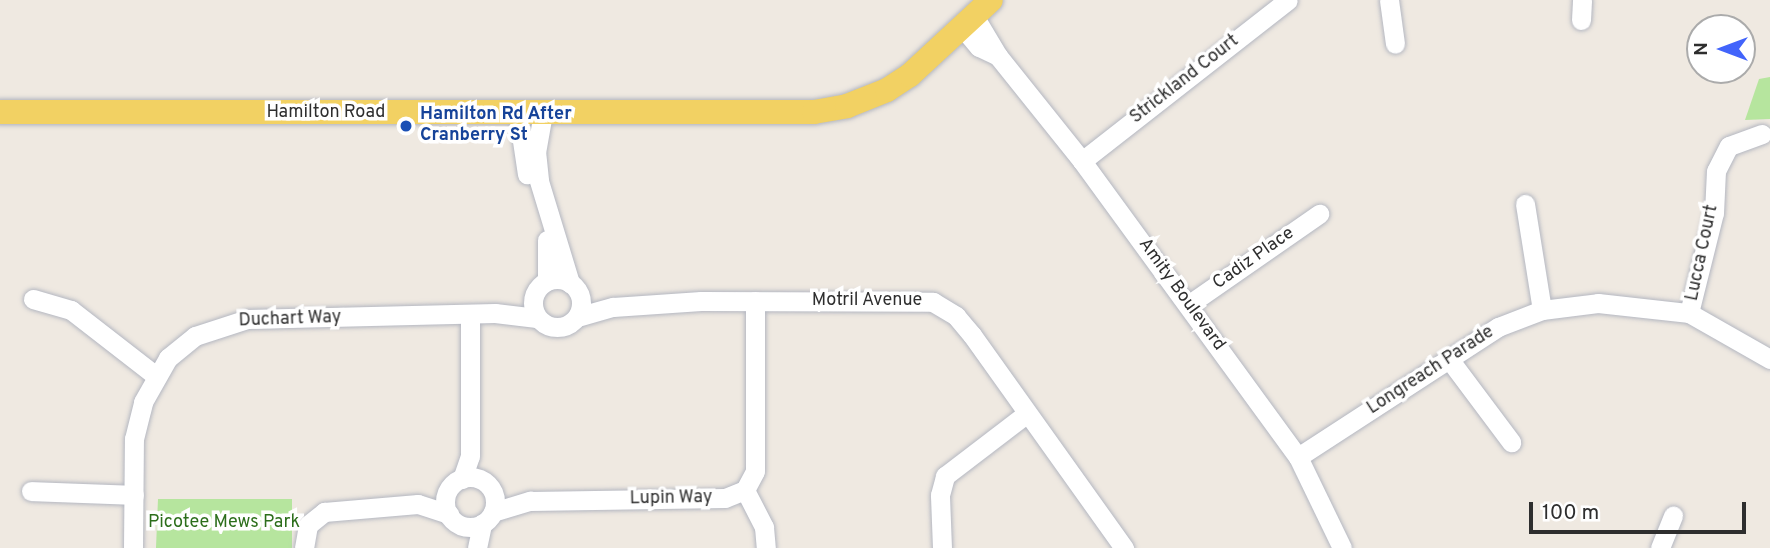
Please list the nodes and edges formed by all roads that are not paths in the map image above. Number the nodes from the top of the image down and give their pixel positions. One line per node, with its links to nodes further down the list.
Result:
1 (1287, 0): 11 (street, Strickland Court)
2 (1389, 0): 6 (street)
3 (1582, 0): 5 (street)
4 (976, 15): 8 (main road, Hamilton Road); 11 (street, Amity Boulevard)
5 (1581, 20)
6 (1395, 44)
7 (0, 112): 9 (main road, Hamilton Road)
8 (543, 113): 9 (main road, Hamilton Road); 15 (street)
9 (518, 114): 14 (street)
10 (1762, 134): 23 (street, Lucca Court)
11 (1082, 161): 19 (street, Amity Boulevard)
12 (1525, 204): 21 (street)
13 (1319, 214): 19 (street, Cadiz Place)
14 (547, 281): 15 (street); 16 (street)
15 (574, 288): 20 (street, Motril Avenue); 25 (street)
16 (533, 296): 22 (street, Duchart Way); 26 (street)
17 (33, 299): 29 (street)
18 (755, 301): 20 (street, Motril Avenue); 30 (street, Motril Avenue); 36 (street)
19 (1188, 305): 33 (street, Amity Boulevard)
20 (613, 307): 25 (street, Motril Avenue)
21 (1542, 310): 23 (street, Longreach Parade); 27 (street, Longreach Parade)
22 (495, 313): 24 (street, Duchart Way); 26 (street, Duchart Way)
23 (1689, 313): 28 (street, Longreach Parade)
24 (470, 315): 29 (street, Duchart Way); 32 (street)
25 (578, 317): 26 (street)
26 (537, 318)
27 (1448, 359): 31 (street); 33 (street, Longreach Parade)
28 (1770, 359)
29 (156, 376): 38 (street, Duchart Way)
30 (1026, 414): 49 (street); 50 (street, Motril Avenue)
31 (1511, 442)
32 (470, 456): 34 (street); 35 (street)
33 (1298, 457): 51 (street, Amity Boulevard)
34 (455, 485): 35 (street, Lupin Way); 40 (street); 43 (street)
35 (487, 485): 39 (street, Lupin Way); 42 (street)
36 (745, 490): 39 (street, Lupin Way); 48 (street)
37 (32, 491): 38 (street)
38 (134, 495): 44 (street, Duchart Way)
39 (530, 501): 42 (street, Lupin Way)
40 (418, 504): 43 (street); 45 (street)
41 (1673, 516): 52 (street)
42 (488, 518): 43 (street, Lupin Way); 47 (street)
43 (455, 520): 46 (street)
44 (133, 548)
45 (304, 548)
46 (469, 548)
47 (477, 548)
48 (766, 548)
49 (942, 548)
50 (1124, 548)
51 (1342, 548)
52 (1660, 548)

